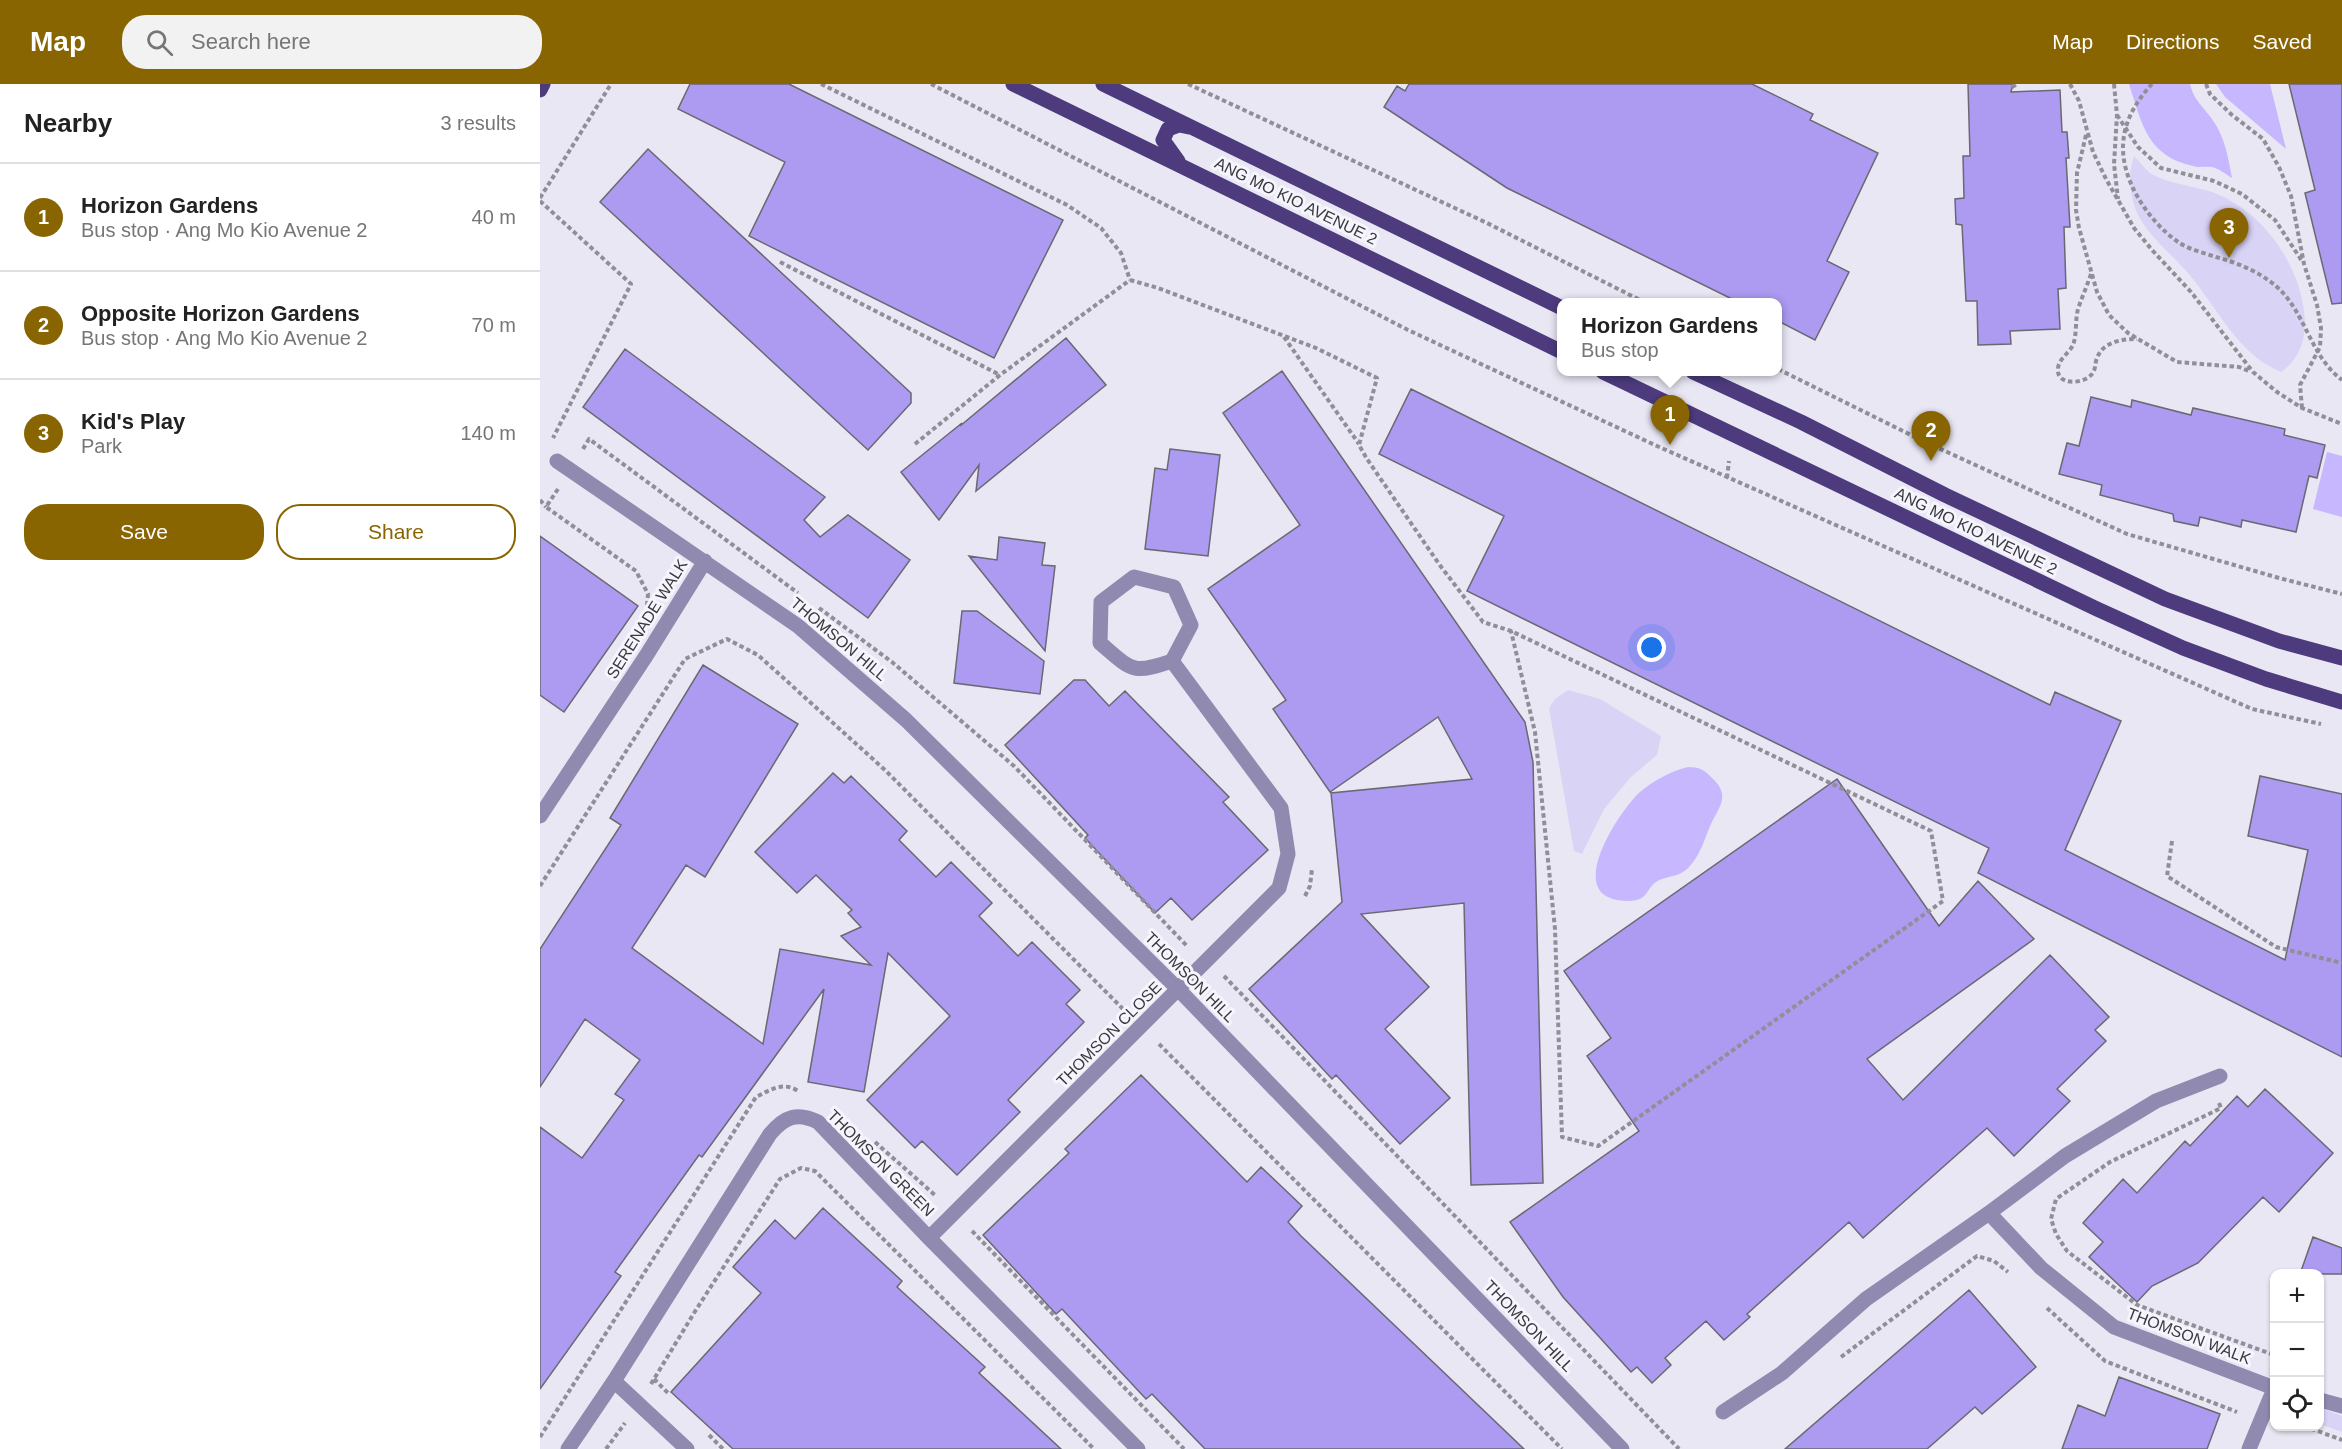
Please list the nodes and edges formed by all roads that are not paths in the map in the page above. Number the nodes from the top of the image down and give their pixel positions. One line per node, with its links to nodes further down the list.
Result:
1 (543, 84): 4 (main road)
2 (1013, 84): 6 (main road, ANG MO KIO AVENUE 2)
3 (1103, 84): 5 (main road, ANG MO KIO AVENUE 2)
4 (540, 90)
5 (1200, 129): 6 (main road); 7 (main road, ANG MO KIO AVENUE 2)
6 (1182, 166): 8 (main road, ANG MO KIO AVENUE 2)
7 (1557, 306)
8 (1557, 350)
9 (1611, 376): 15 (main road, ANG MO KIO AVENUE 2)
10 (1703, 376): 13 (main road, ANG MO KIO AVENUE 2)
11 (564, 465): 12 (street, SERENADE WALK)
12 (705, 561): 16 (street, SERENADE WALK); 17 (street, THOMSON HILL)
13 (2342, 658)
14 (1172, 661): 14 (street); 17 (street, THOMSON CLOSE)
15 (2342, 702)
16 (540, 816)
17 (1179, 990): 20 (street, THOMSON CLOSE); 30 (street, THOMSON HILL)
18 (2215, 1078): 19 (street)
19 (1989, 1213): 22 (street, THOMSON WALK); 26 (street)
20 (929, 1238): 21 (street, THOMSON GREEN); 29 (street, THOMSON GREEN)
21 (614, 1381): 27 (street, THOMSON GREEN); 28 (street)
22 (2270, 1387)
23 (2270, 1398): 31 (street)
24 (2324, 1401): 25 (street)
25 (2342, 1406)
26 (1723, 1412)
27 (568, 1449)
28 (687, 1449)
29 (1138, 1449)
30 (1622, 1449)
31 (2249, 1449)

